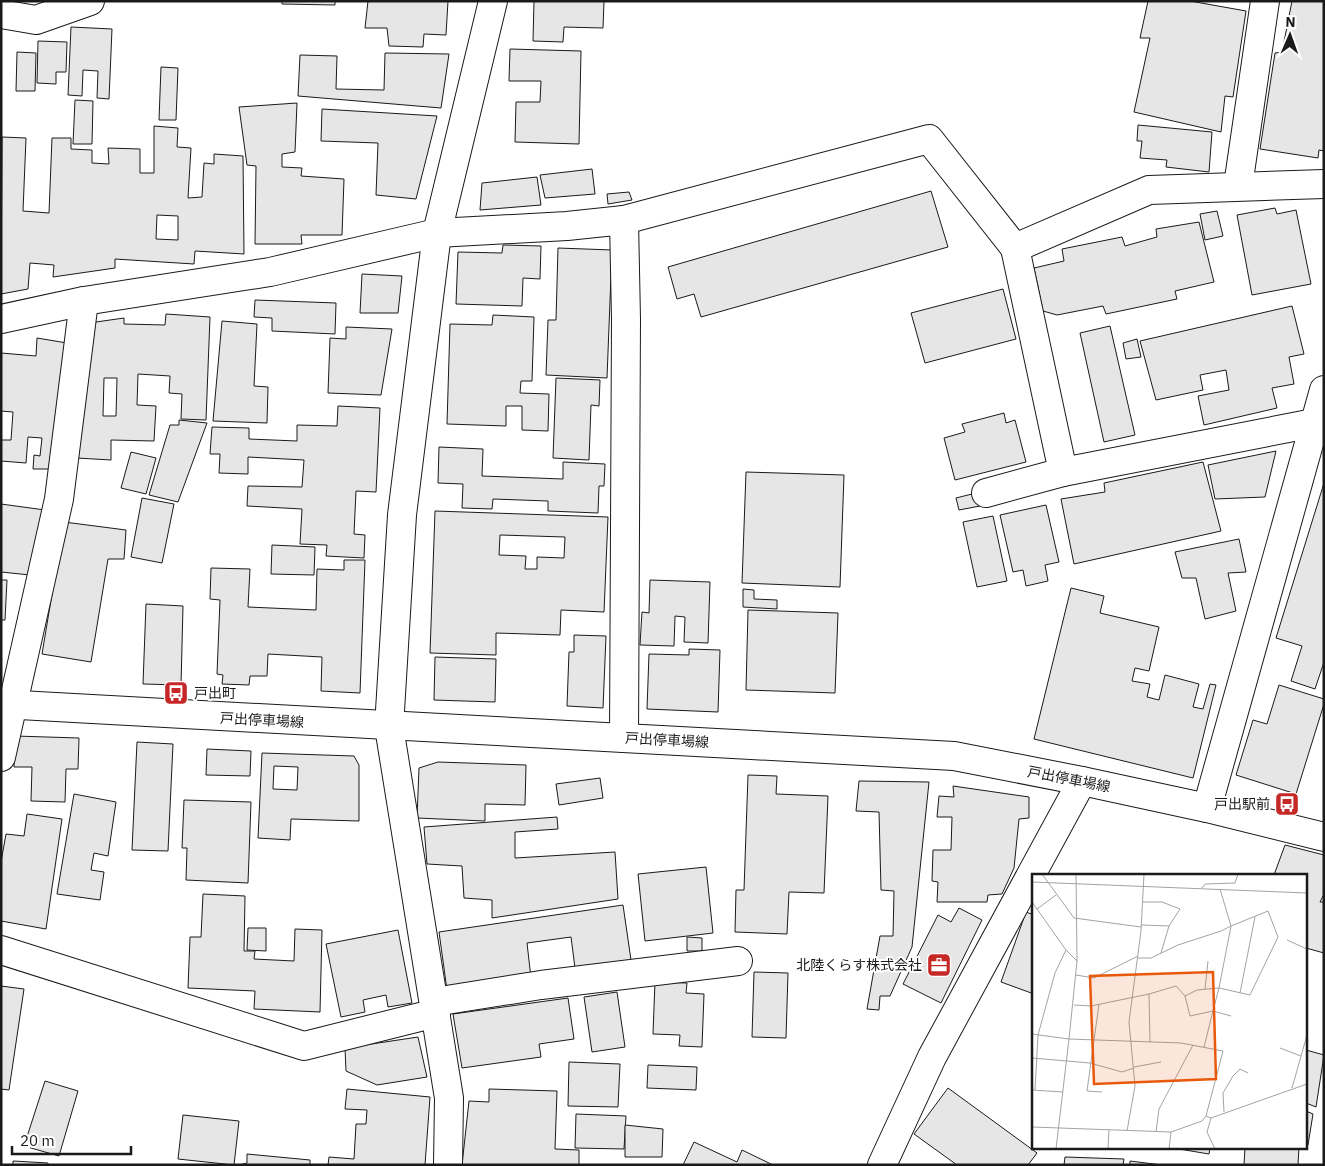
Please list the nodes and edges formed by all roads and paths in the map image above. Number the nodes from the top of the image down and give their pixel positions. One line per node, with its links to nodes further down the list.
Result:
1 (90, 1): 4 (street)
2 (493, 1): 8 (street)
3 (1265, 1): 6 (street)
4 (1, 14)
5 (1324, 184): 6 (street)
6 (1238, 186): 9 (street)
7 (624, 220): 8 (street); 9 (street); 18 (street)
8 (437, 233): 10 (street); 17 (street)
9 (1015, 248): 14 (street)
10 (84, 301): 11 (street); 16 (street)
11 (1, 319)
12 (1324, 390): 13 (street)
13 (1319, 425): 14 (street); 21 (street)
14 (1063, 472): 15 (street)
15 (986, 493)
16 (7, 705): 17 (street, 戸出停車場線); 19 (street)
17 (389, 727): 18 (street, 戸出停車場線); 25 (street)
18 (624, 738): 20 (street, 戸出停車場線)
19 (1, 757)
20 (1082, 781): 21 (street, 戸出停車場線); 27 (street)
21 (1207, 808): 22 (street, 戸出停車場線)
22 (1324, 837)
23 (1, 950): 25 (street)
24 (738, 961): 25 (street)
25 (435, 1008): 26 (street)
26 (448, 1165)
27 (882, 1165)

